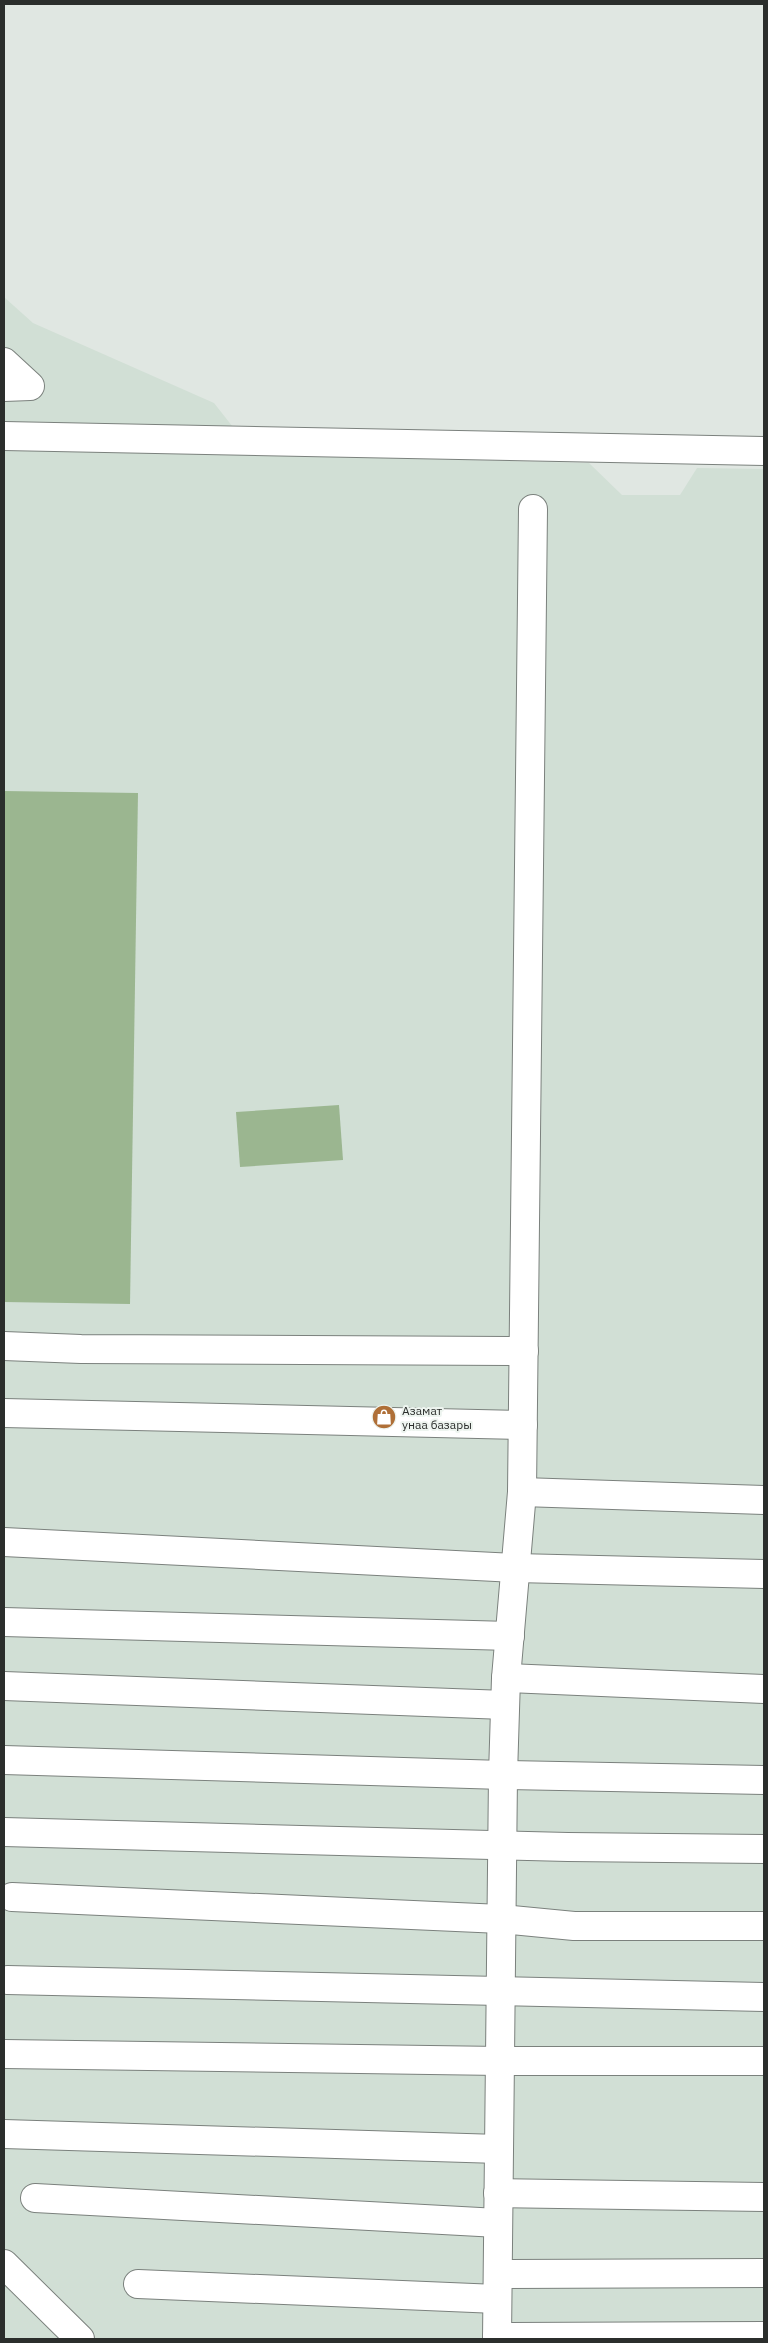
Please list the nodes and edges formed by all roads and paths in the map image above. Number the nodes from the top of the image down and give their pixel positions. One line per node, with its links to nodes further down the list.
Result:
1 (4, 362): 2 (street)
2 (4, 387)
3 (4, 436): 4 (street)
4 (764, 451)
5 (533, 509): 7 (street)
6 (4, 1346): 7 (street)
7 (524, 1351): 9 (street)
8 (4, 1413): 9 (street)
9 (523, 1424): 10 (street)
10 (522, 1492): 11 (street); 13 (street)
11 (764, 1500)
12 (4, 1542): 13 (street)
13 (516, 1568): 14 (street); 16 (street)
14 (764, 1574)
15 (4, 1622): 16 (street)
16 (510, 1636): 17 (street)
17 (506, 1678): 19 (street); 20 (street)
18 (4, 1686): 20 (street)
19 (764, 1689)
20 (505, 1705): 22 (street)
21 (4, 1760): 22 (street)
22 (503, 1775): 23 (street); 25 (street)
23 (764, 1780)
24 (4, 1832): 25 (street)
25 (502, 1844): 26 (street); 28 (street)
26 (764, 1849)
27 (12, 1897): 28 (street)
28 (501, 1919): 29 (street); 31 (street)
29 (764, 1926)
30 (8, 1980): 31 (street)
31 (500, 1992): 32 (street); 34 (street)
32 (764, 1997)
33 (4, 2054): 34 (street)
34 (500, 2061): 35 (street); 37 (street)
35 (764, 2061)
36 (4, 2134): 37 (street)
37 (499, 2149): 38 (street)
38 (498, 2193): 39 (street); 41 (street)
39 (764, 2197)
40 (35, 2198): 41 (street)
41 (498, 2223): 45 (street)
42 (4, 2264): 48 (street)
43 (764, 2273): 45 (street)
44 (138, 2284): 45 (street)
45 (497, 2286): 47 (street)
46 (764, 2336): 47 (street)
47 (497, 2338)
48 (80, 2339)

